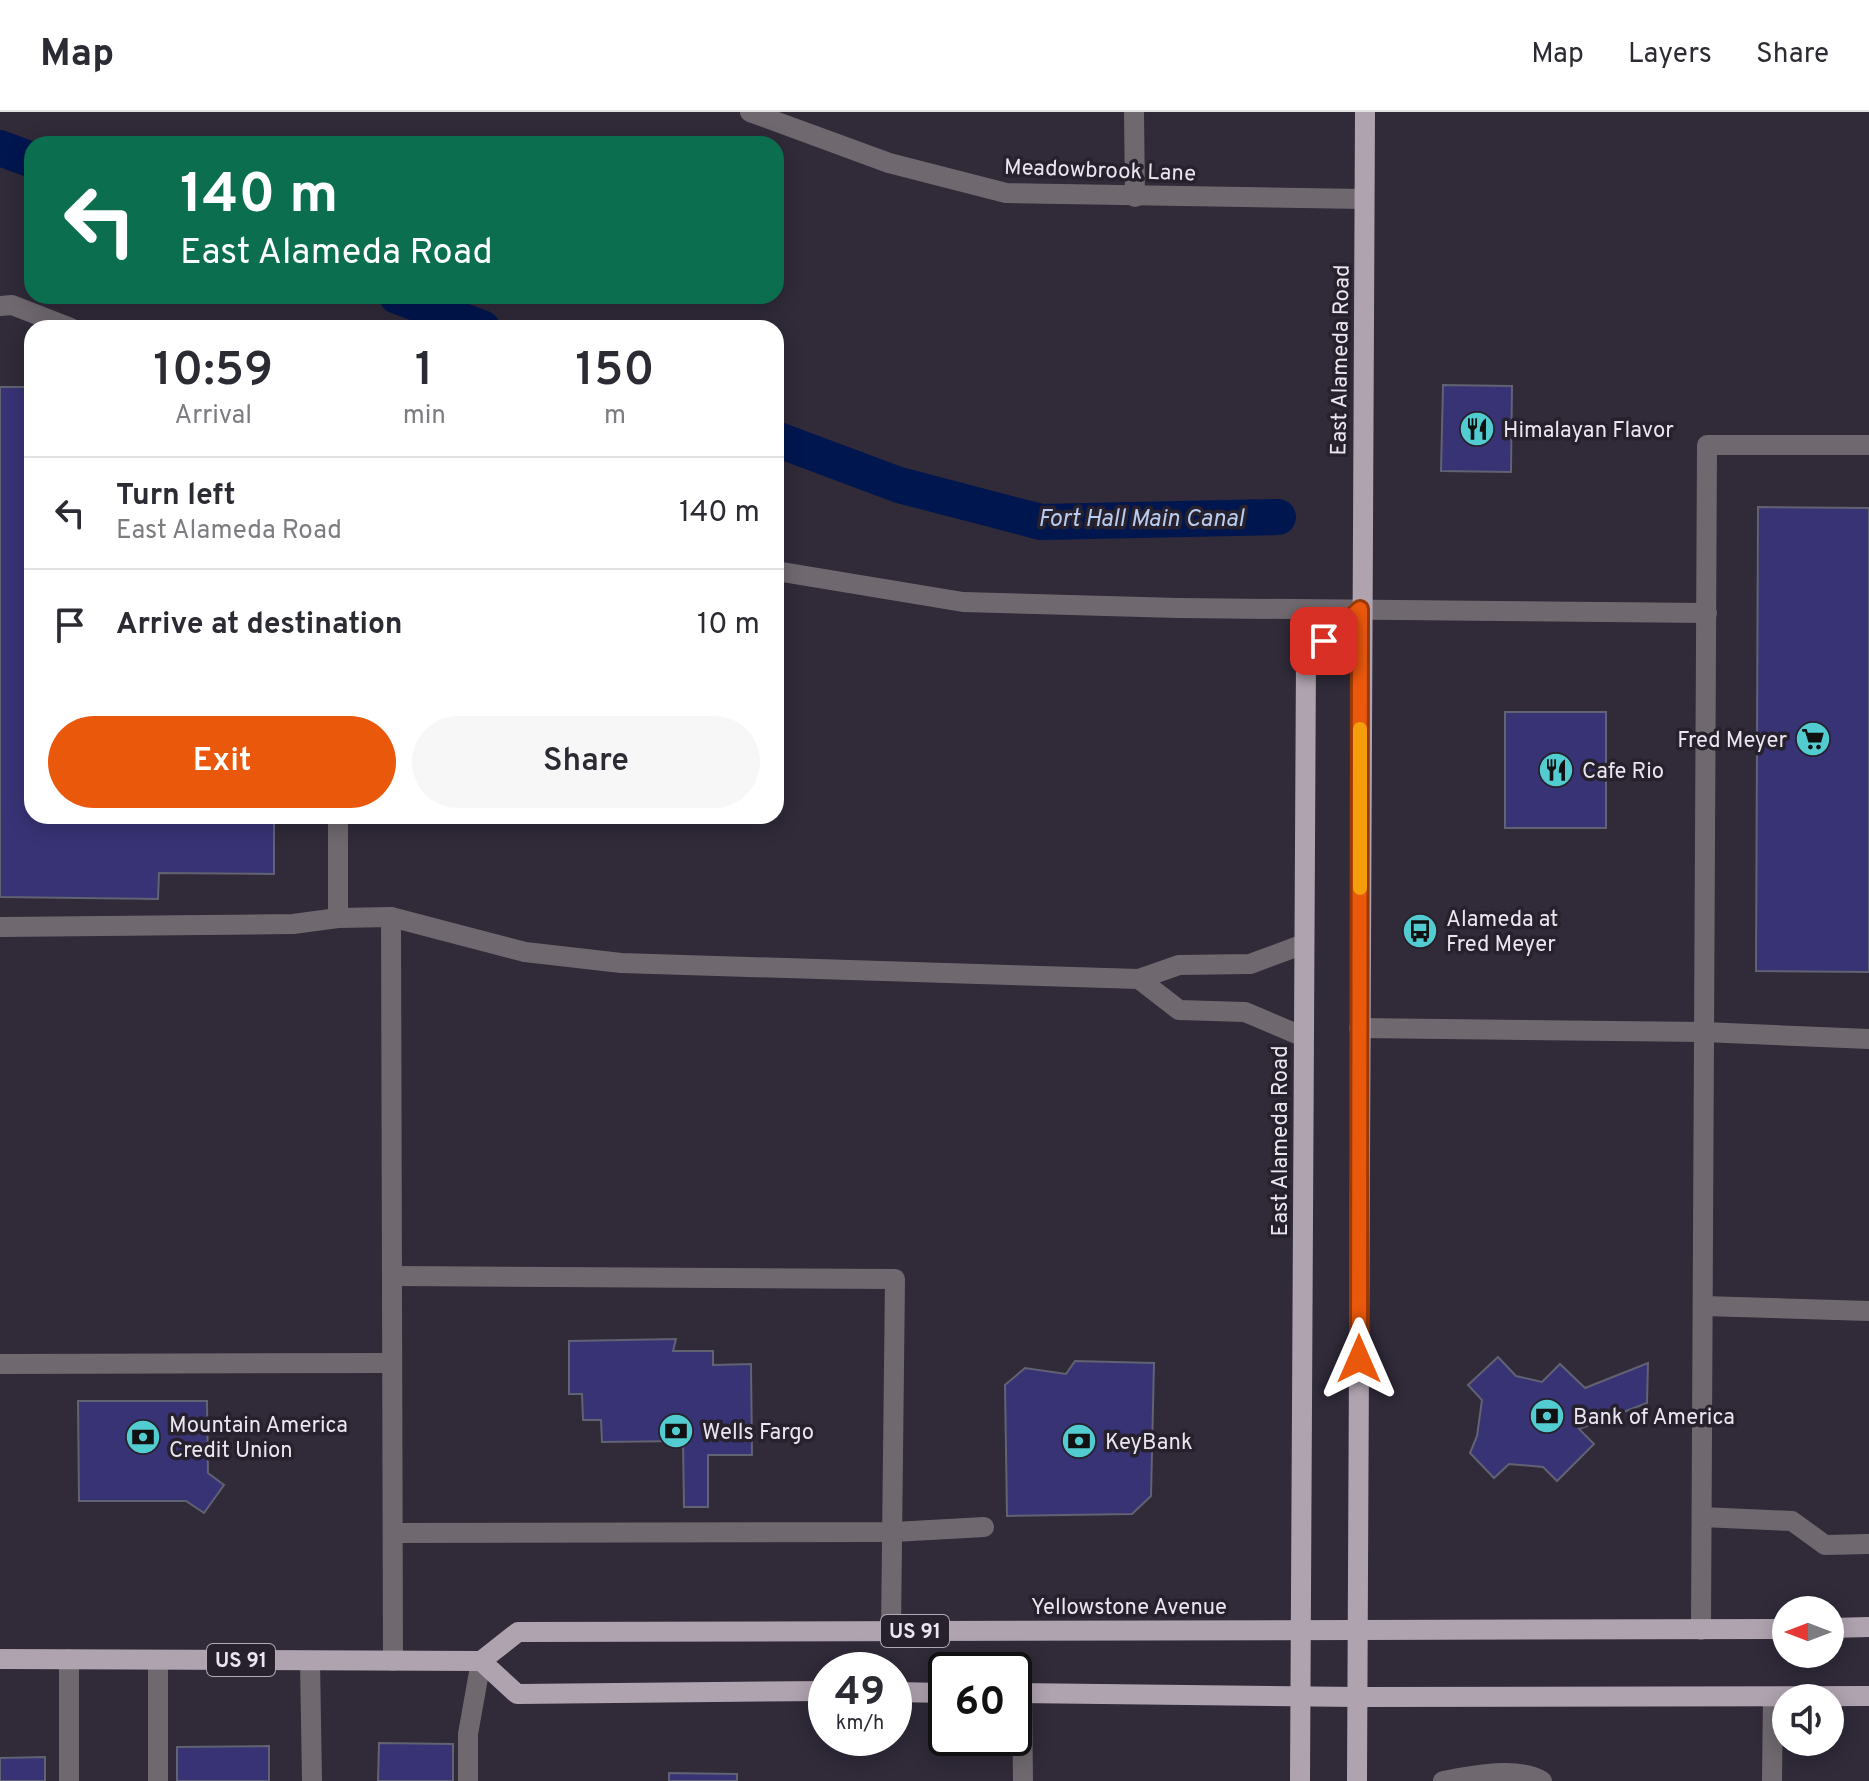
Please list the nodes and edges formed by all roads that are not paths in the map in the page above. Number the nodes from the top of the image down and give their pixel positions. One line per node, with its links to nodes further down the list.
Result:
1 (750, 112): 4 (street, Meadowbrook Lane)
2 (1134, 112): 4 (street)
3 (1365, 112): 5 (main road, East Alameda Road)
4 (1135, 197): 5 (street, Meadowbrook Lane)
5 (1364, 199): 10 (main road, East Alameda Road)
6 (0, 306): 7 (street)
7 (50, 320)
8 (1869, 445): 11 (street)
9 (784, 572): 10 (street)
10 (1360, 609): 11 (street); 16 (main road, East Alameda Road); 18 (main road, East Alameda Road)
11 (1707, 613): 19 (street)
12 (338, 824): 14 (street)
13 (391, 917): 14 (street); 17 (street); 22 (street)
14 (338, 918): 15 (street)
15 (0, 927)
16 (1304, 944): 17 (street); 20 (main road, East Alameda Road)
17 (1139, 979): 20 (street)
18 (1359, 1028): 19 (street); 35 (main road, East Alameda Road)
19 (1704, 1032): 21 (street); 23 (street)
20 (1304, 1037): 34 (main road, East Alameda Road)
21 (1869, 1039)
22 (394, 1276): 25 (street); 29 (street)
23 (1703, 1306): 24 (street); 27 (street)
24 (1869, 1311)
25 (391, 1363): 26 (street); 30 (street)
26 (0, 1364)
27 (1702, 1517): 31 (street); 37 (street)
28 (984, 1527): 29 (street)
29 (894, 1532): 30 (street); 38 (street)
30 (393, 1533): 43 (street)
31 (1869, 1544)
32 (1869, 1627): 33 (main road)
33 (1844, 1628)
34 (1300, 1629): 35 (main road, Yellowstone Avenue / US 91); 38 (main road, Yellowstone Avenue / US 91); 49 (main road, East Alameda Road)
35 (1358, 1629): 37 (main road, Yellowstone Avenue); 50 (main road, East Alameda Road)
36 (1772, 1629): 37 (main road, Yellowstone Avenue)
37 (1701, 1630)
38 (891, 1631): 44 (main road, Yellowstone Avenue / US 91)
39 (0, 1659): 40 (main road, US 91)
40 (69, 1659): 41 (main road, US 91); 54 (street)
41 (158, 1660): 42 (main road, US 91); 55 (street)
42 (310, 1661): 43 (main road, US 91); 56 (street)
43 (393, 1661): 44 (main road, US 91)
44 (481, 1661): 45 (main road); 57 (street)
45 (808, 1691)
46 (1032, 1694): 49 (main road)
47 (1844, 1696): 48 (main road)
48 (1869, 1696)
49 (1300, 1697): 50 (main road); 59 (main road, East Alameda Road)
50 (1357, 1697): 51 (main road); 60 (main road, East Alameda Road)
51 (1772, 1697)
52 (1022, 1756): 58 (street)
53 (1772, 1756): 63 (street)
54 (69, 1781)
55 (158, 1781)
56 (312, 1781)
57 (468, 1781)
58 (1023, 1781)
59 (1300, 1781)
60 (1357, 1781)
61 (1443, 1781): 62 (street)
62 (1542, 1781)
63 (1772, 1781)

